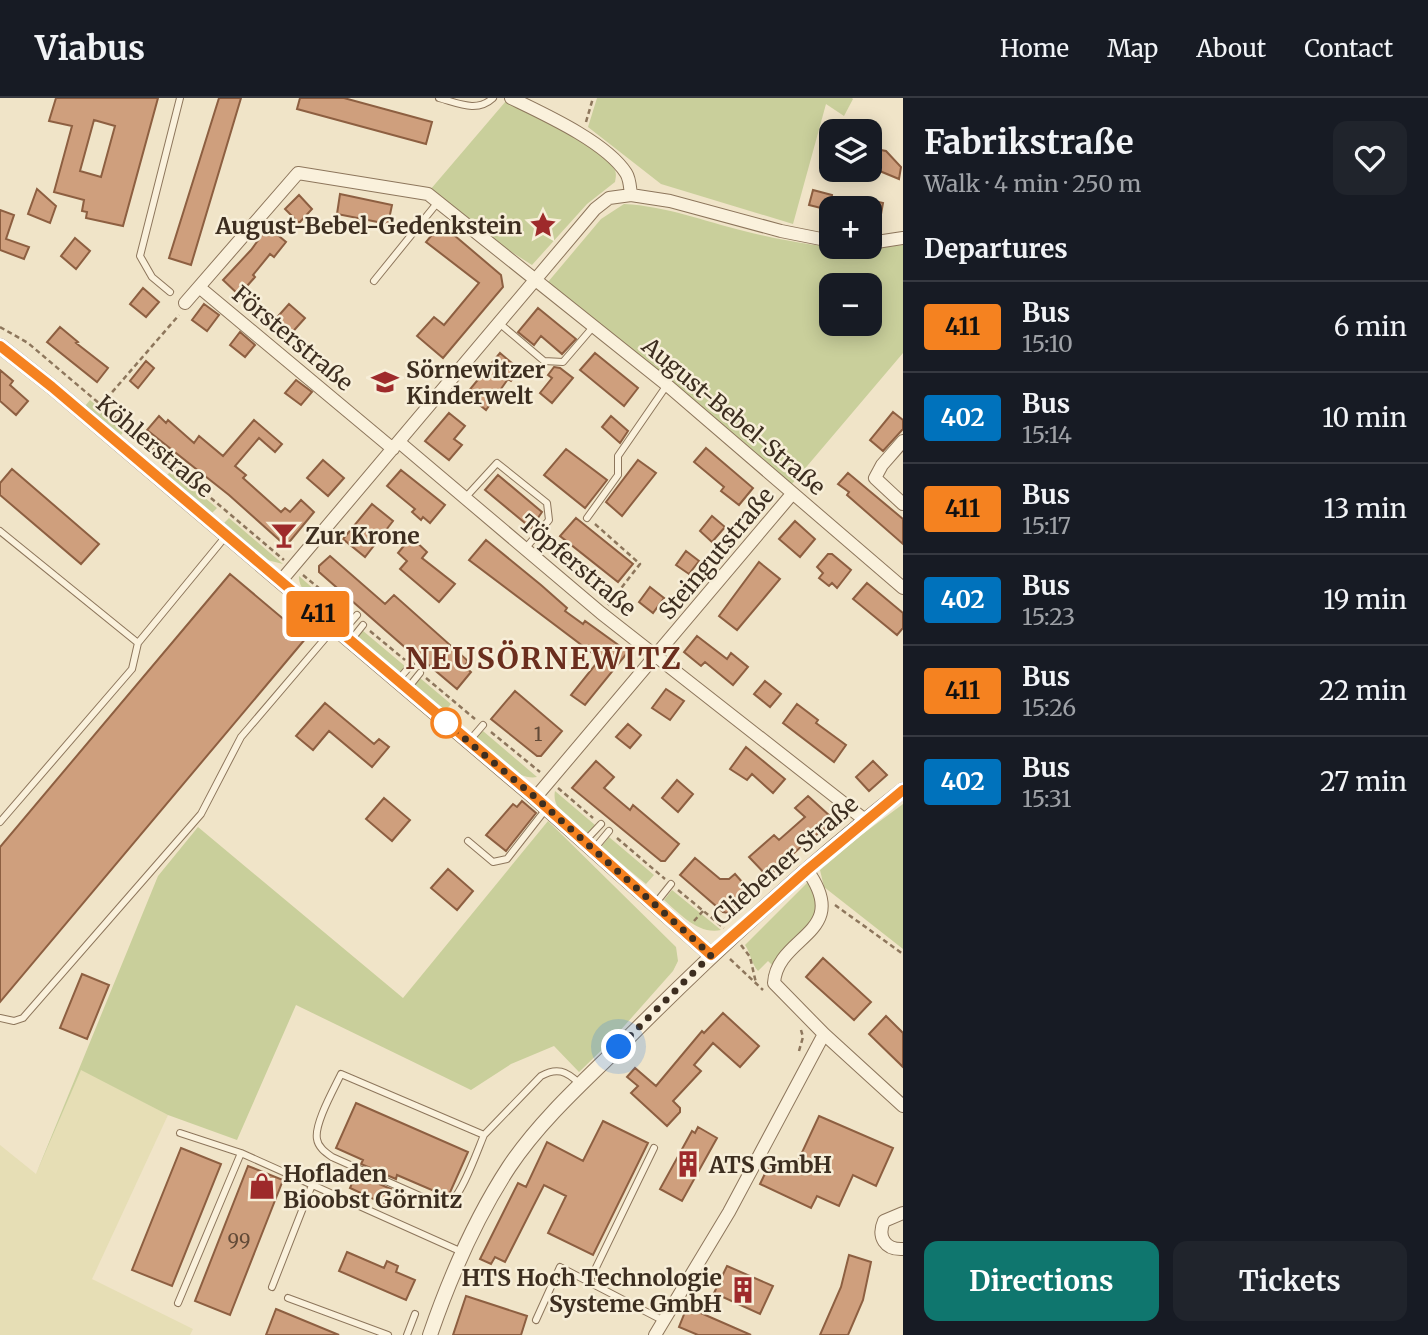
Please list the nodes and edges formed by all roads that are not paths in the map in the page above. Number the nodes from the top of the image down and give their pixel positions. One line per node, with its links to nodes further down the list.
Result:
1 (180, 98): 13 (lane)
2 (439, 98): 3 (lane)
3 (493, 98)
4 (511, 98): 5 (street)
5 (631, 195): 8 (street); 10 (street)
6 (438, 202): 10 (street, Försterstraße); 11 (lane); 12 (street, Försterstraße)
7 (903, 238): 9 (street)
8 (819, 239)
9 (882, 241)
10 (536, 279): 15 (street); 16 (street, August-Bebel-Straße)
11 (374, 281)
12 (199, 287): 14 (street, Försterstraße); 20 (street, Försterstraße)
13 (170, 292)
14 (185, 303)
15 (499, 323): 16 (lane); 20 (street)
16 (594, 326): 18 (street, August-Bebel-Straße)
17 (0, 346): 26 (street, Köhlerstraße)
18 (667, 385): 21 (street, August-Bebel-Straße); 24 (lane)
19 (903, 441): 23 (street)
20 (396, 445): 22 (street, Töpferstraße); 28 (street)
21 (792, 494): 29 (street, August-Bebel-Straße); 34 (street, Steingutstraße)
22 (465, 498): 27 (street, Töpferstraße); 27 (lane)
23 (903, 504)
24 (587, 517)
25 (0, 531): 33 (lane)
26 (226, 536): 28 (street, Köhlerstraße); 33 (lane)
27 (526, 549): 34 (street, Töpferstraße)
28 (280, 582): 32 (street, Köhlerstraße)
29 (903, 588)
30 (355, 616): 32 (lane)
31 (363, 625): 32 (lane)
32 (341, 634): 37 (street, Köhlerstraße); 53 (lane)
33 (138, 643): 44 (lane)
34 (656, 657): 41 (street, Steingutstraße); 43 (street, Töpferstraße)
35 (411, 665): 37 (lane)
36 (420, 673): 37 (lane)
37 (402, 685): 39 (street, Köhlerstraße)
38 (483, 725): 39 (lane)
39 (469, 742): 41 (street, Köhlerstraße)
40 (903, 790): 43 (street, Cliebener Straße)
41 (535, 797): 42 (street, Köhlerstraße)
42 (546, 808): 47 (lane); 48 (street, Köhlerstraße)
43 (865, 820): 49 (street, Cliebener Straße)
44 (0, 822)
45 (601, 824): 48 (lane)
46 (610, 831): 48 (lane)
47 (468, 841)
48 (589, 845): 51 (street, Köhlerstraße)
49 (807, 870): 52 (street, Cliebener Straße); 54 (street)
50 (671, 884): 51 (lane)
51 (655, 904): 52 (street, Köhlerstraße)
52 (711, 955): 55 (street, Cliebener Straße)
53 (0, 1018)
54 (824, 1034): 56 (street); 71 (street)
55 (581, 1085): 58 (lane); 64 (street, Cliebener Straße)
56 (903, 1106)
57 (180, 1133): 60 (lane)
58 (484, 1135): 58 (lane)
59 (654, 1148): 65 (lane)
60 (241, 1153): 61 (lane); 68 (lane)
61 (312, 1185): 64 (lane); 66 (lane)
62 (903, 1213): 63 (street)
63 (903, 1249)
64 (463, 1252): 74 (street, Cliebener Straße)
65 (589, 1282): 70 (lane); 71 (lane)
66 (272, 1287)
67 (288, 1298): 72 (lane)
68 (178, 1303)
69 (415, 1314): 73 (lane)
70 (536, 1320)
71 (664, 1321): 75 (street)
72 (388, 1335)
73 (407, 1335)
74 (430, 1335)
75 (655, 1335)

